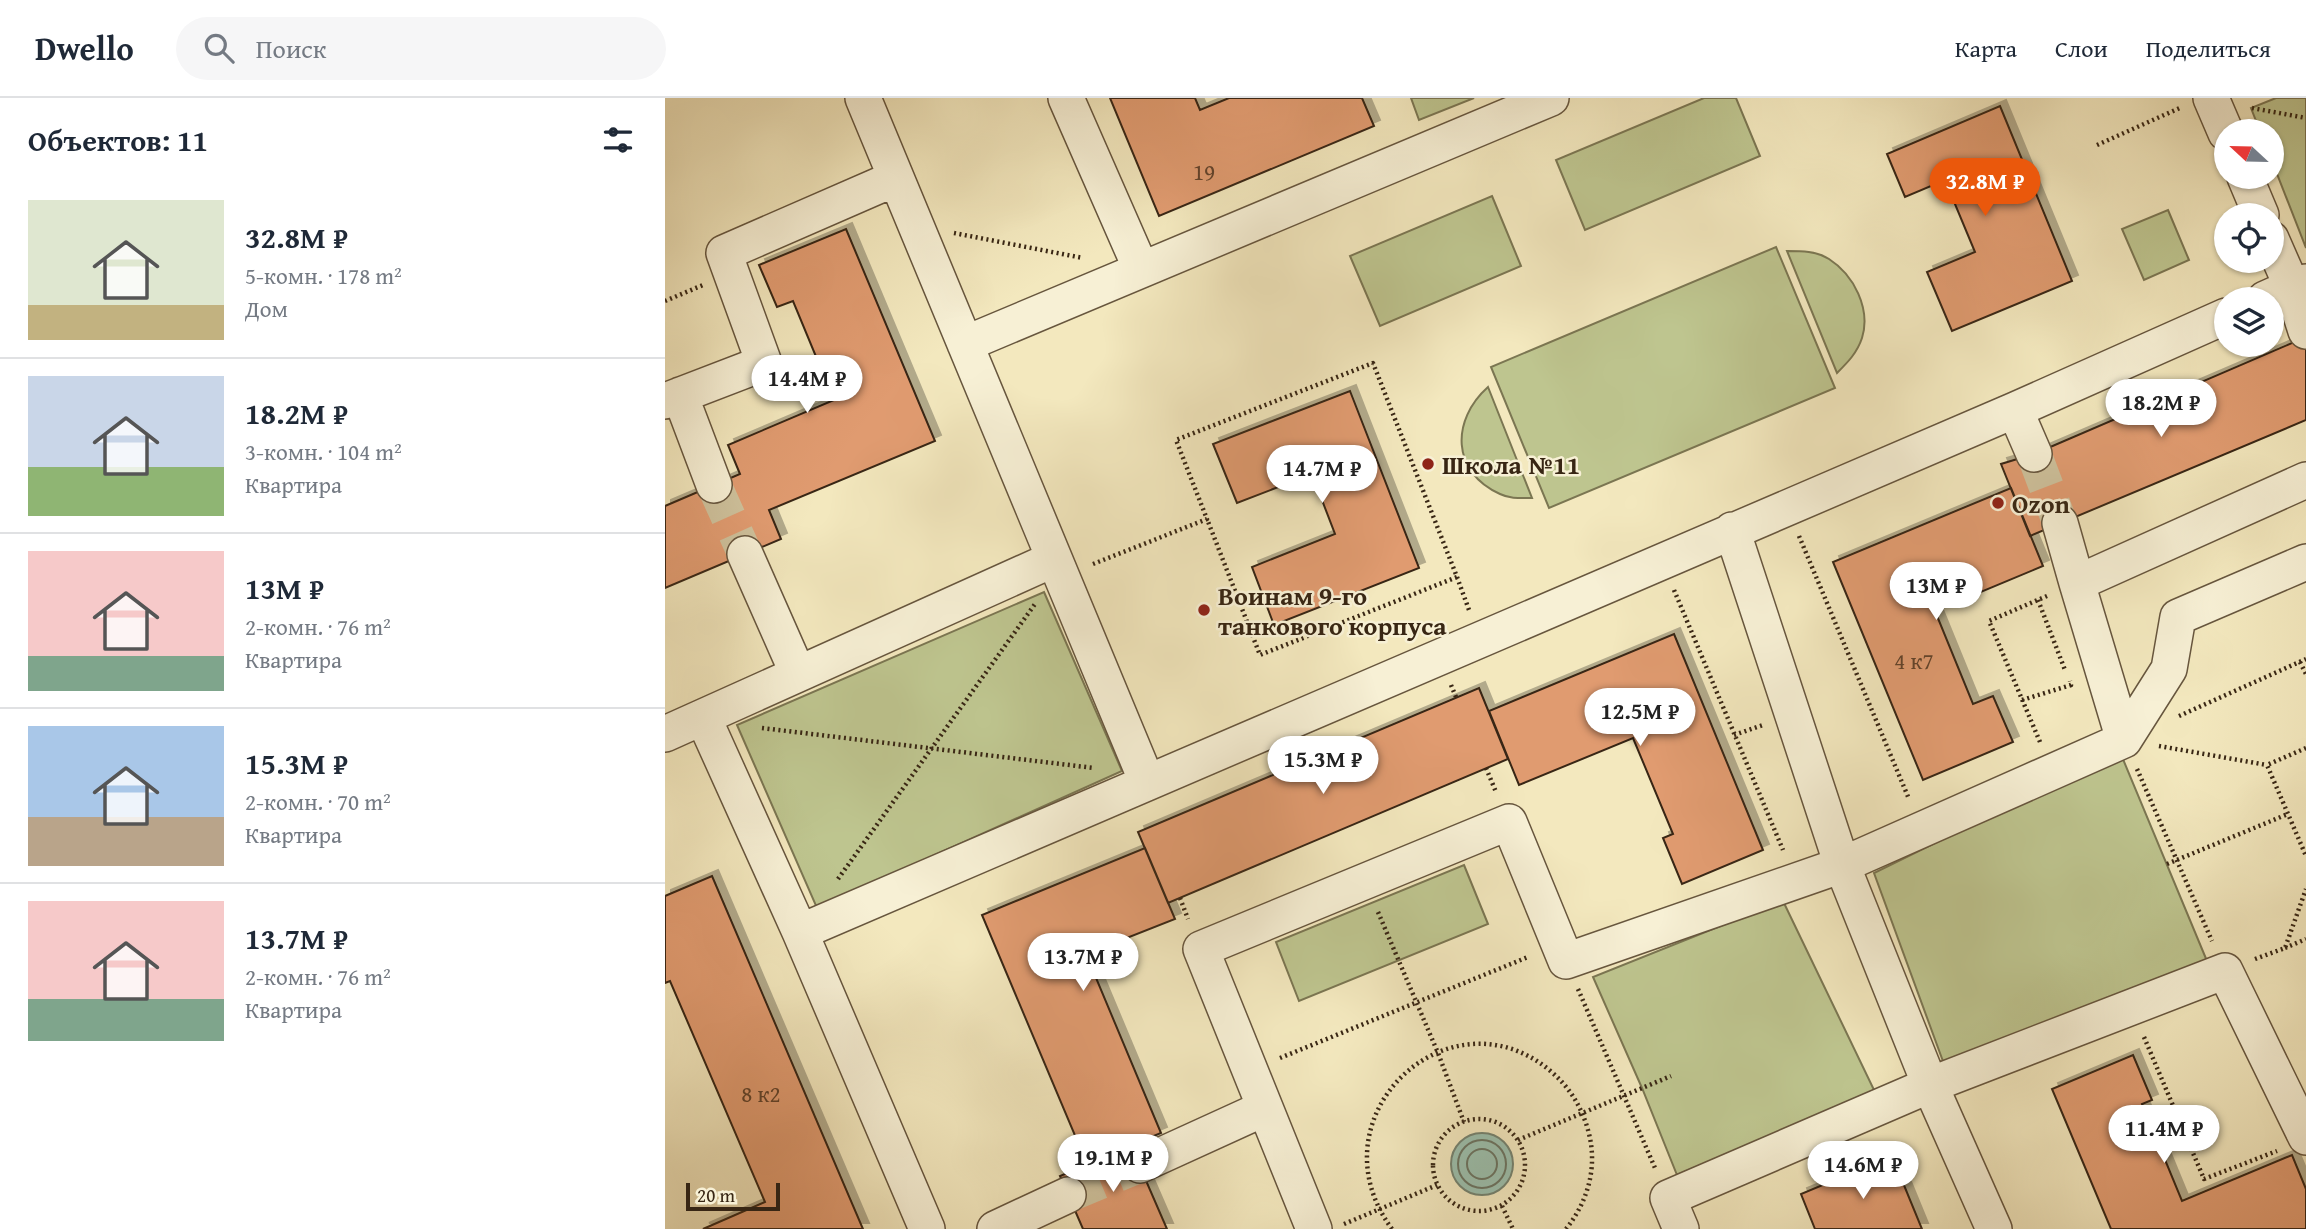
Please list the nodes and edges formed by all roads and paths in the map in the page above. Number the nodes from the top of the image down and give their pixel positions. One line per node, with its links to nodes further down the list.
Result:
1 (863, 98): 9 (lane)
2 (1066, 98): 12 (lane)
3 (1551, 98): 12 (lane)
4 (2200, 101): 7 (lane); 8 (path)
5 (2251, 108): 6 (path)
6 (2306, 118)
7 (2214, 119)
8 (2097, 145)
9 (896, 178): 10 (lane); 18 (lane)
10 (916, 226): 11 (path); 17 (lane)
11 (1088, 259)
12 (1141, 269): 17 (lane)
13 (2282, 273): 14 (lane)
14 (2288, 290): 16 (lane)
15 (2214, 321): 19 (lane)
16 (2306, 331)
17 (965, 344): 30 (lane)
18 (673, 398): 22 (lane)
19 (2015, 410): 20 (lane); 23 (lane)
20 (2034, 454)
21 (2306, 480): 32 (lane)
22 (714, 485)
23 (1787, 506): 26 (lane); 53 (path)
24 (1207, 519): 30 (path); 31 (path); 31 (path)
25 (2060, 523): 32 (lane)
26 (1732, 530): 28 (lane); 57 (lane)
27 (745, 554): 38 (lane)
28 (1661, 560): 51 (lane); 59 (path)
29 (2306, 562): 45 (lane)
30 (1058, 568): 38 (lane); 51 (lane)
31 (1457, 578): 35 (path)
32 (2077, 583): 33 (path); 45 (lane)
33 (2038, 600): 40 (path); 40 (path)
34 (1036, 603): 46 (path)
35 (1472, 620)
36 (2306, 659): 37 (path)
37 (2300, 662): 39 (path); 42 (path)
38 (798, 674): 41 (lane)
39 (2306, 674)
40 (2022, 699): 50 (path)
41 (703, 716): 44 (lane); 62 (lane)
42 (2174, 718)
43 (750, 727): 46 (path)
44 (665, 734)
45 (2124, 740): 48 (path); 50 (lane); 55 (path)
46 (932, 748): 49 (path); 60 (path)
47 (2306, 748): 48 (path)
48 (2267, 765): 52 (path)
49 (1095, 768)
50 (2052, 772): 53 (lane)
51 (1147, 782): 62 (lane)
52 (2288, 814): 54 (path); 55 (path)
53 (1922, 830): 57 (lane)
54 (2306, 856)
55 (2178, 861): 56 (path); 66 (path)
56 (2167, 864)
57 (1842, 865): 59 (lane); 72 (lane)
58 (1365, 881): 65 (lane); 67 (path); 70 (lane)
59 (1796, 881): 65 (lane)
60 (832, 886)
61 (2306, 889): 64 (path)
62 (800, 932): 85 (lane)
63 (2306, 939): 64 (path)
64 (2285, 948): 66 (path)
65 (1562, 953): 67 (path); 73 (path)
66 (2225, 971): 68 (lane); 78 (lane)
67 (1417, 1003): 69 (path); 70 (path)
68 (2132, 1007): 72 (lane); 78 (path)
69 (1438, 1053): 75 (path); 76 (path); 84 (path)
70 (1251, 1071): 74 (lane)
71 (1671, 1076): 73 (path)
72 (1930, 1085): 82 (lane); 93 (lane)
73 (1624, 1095): 75 (path); 82 (path)
74 (1265, 1108): 79 (lane); 87 (lane)
75 (1583, 1112): 77 (path); 91 (path)
76 (1464, 1122): 77 (path); 80 (path)
77 (1518, 1140): 83 (path)
78 (2293, 1143)
79 (1140, 1165)
80 (1437, 1185): 83 (path); 84 (path)
81 (1068, 1195): 86 (lane)
82 (1668, 1198): 92 (lane)
83 (1502, 1206): 90 (path)
84 (1378, 1210): 88 (path); 89 (path)
85 (927, 1229)
86 (995, 1229)
87 (1314, 1229)
88 (1332, 1229)
89 (1392, 1229)
90 (1513, 1229)
91 (1566, 1229)
92 (1681, 1229)
93 (1994, 1229)

